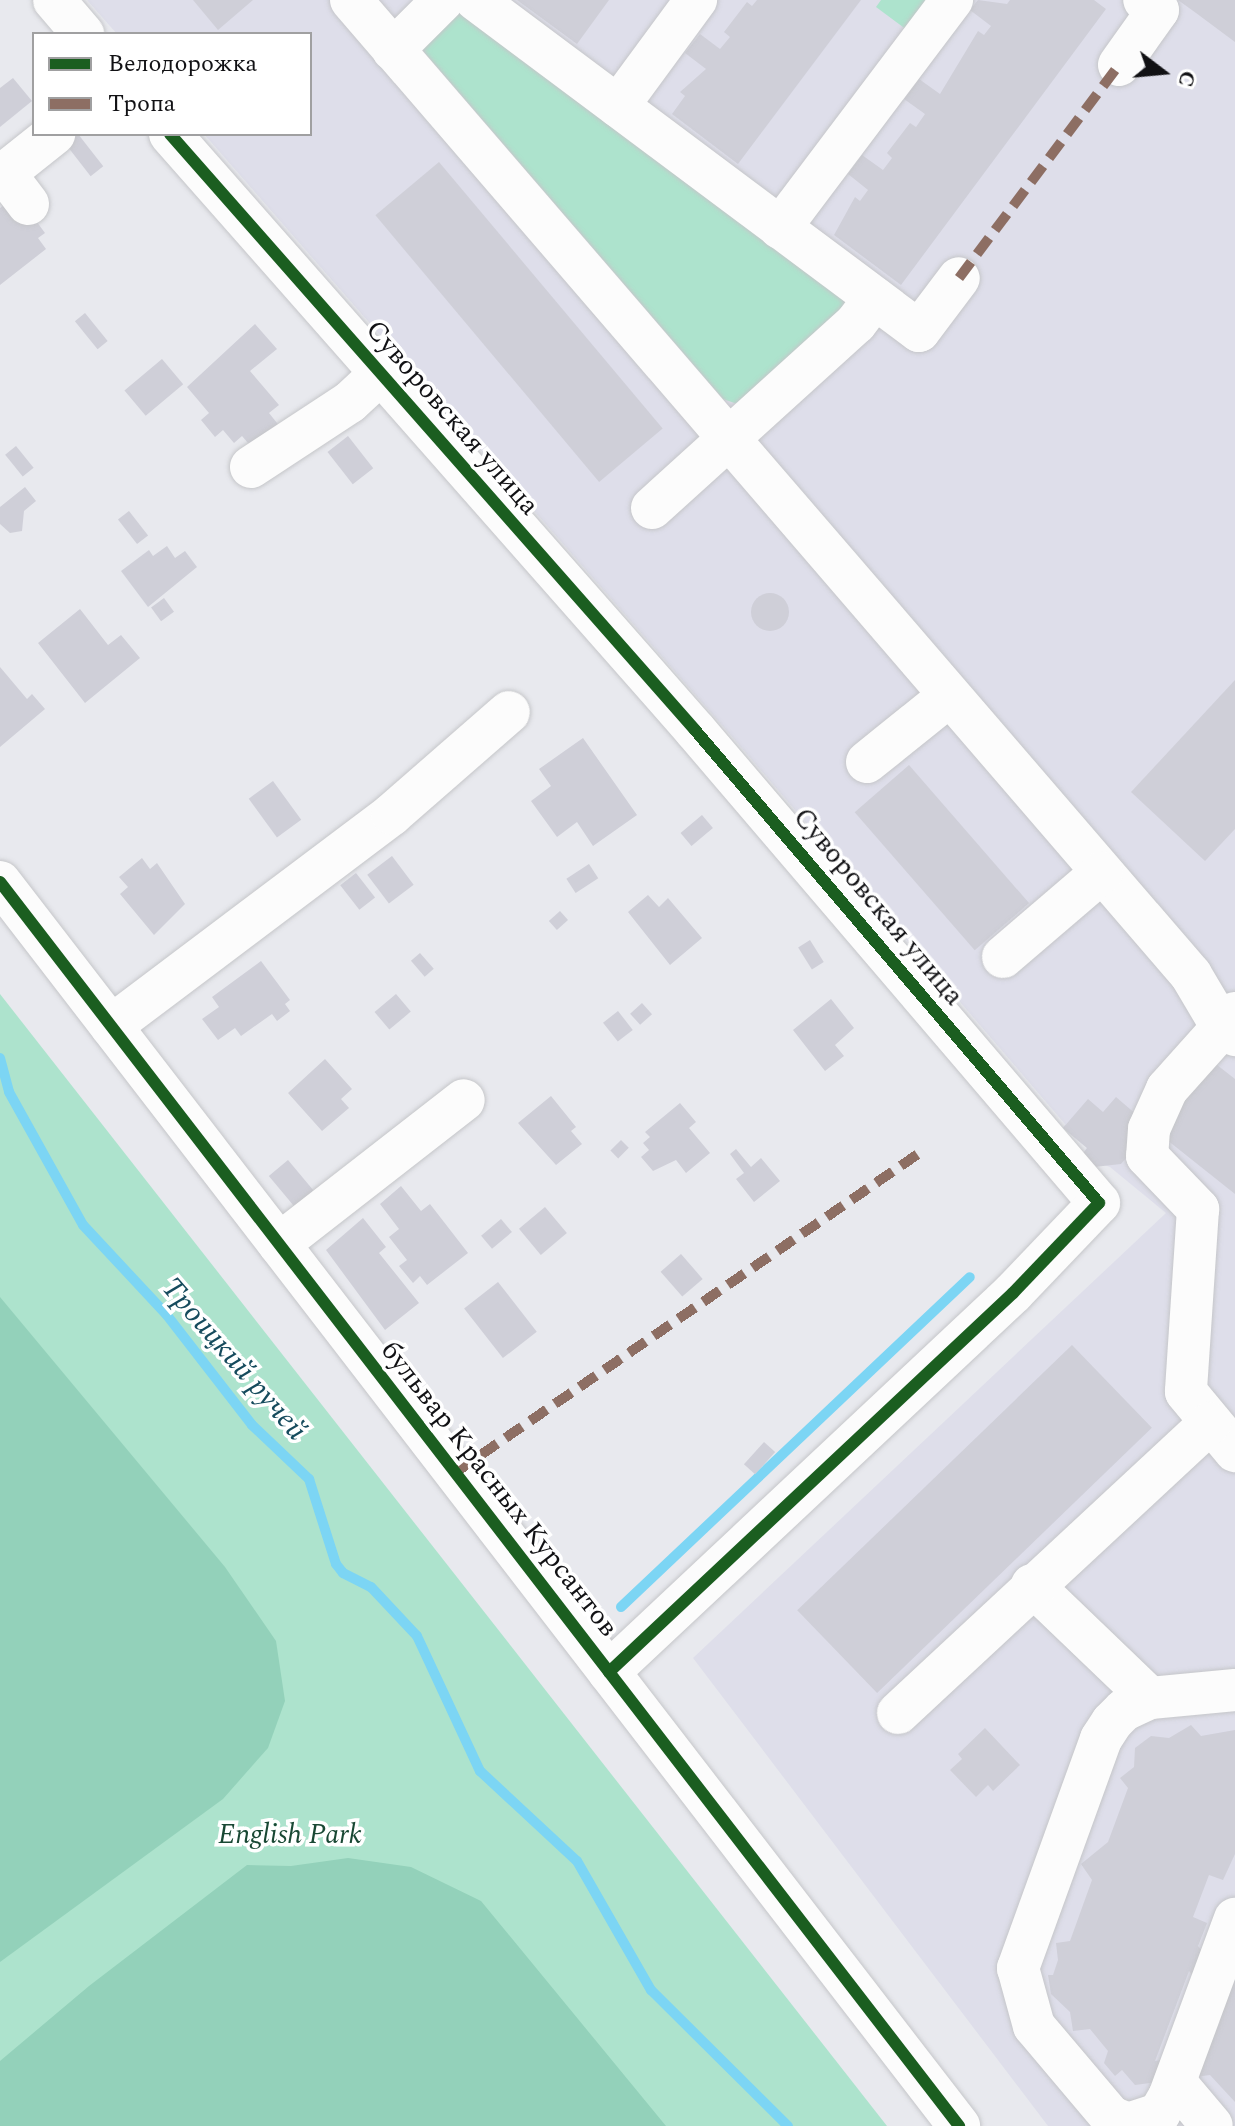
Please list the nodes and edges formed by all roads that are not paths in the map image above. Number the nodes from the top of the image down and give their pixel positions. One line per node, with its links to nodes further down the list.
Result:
1 (54, 0): 8 (street)
2 (351, 0): 9 (street)
3 (443, 0): 9 (street)
4 (476, 0): 11 (street)
5 (696, 0): 11 (street)
6 (952, 0): 15 (street)
7 (1144, 0): 10 (street)
8 (81, 32)
9 (393, 50): 19 (street)
10 (1119, 65)
11 (618, 106): 15 (street)
12 (51, 136): 14 (street)
13 (172, 136): 18 (street, Суворовская улица)
14 (28, 204)
15 (780, 228): 17 (street)
16 (959, 278): 17 (street)
17 (875, 298): 19 (street)
18 (380, 374): 20 (street); 34 (street, Суворовская улица)
19 (728, 440): 21 (street); 22 (street)
20 (251, 467)
21 (652, 508)
22 (949, 696): 24 (street); 25 (street)
23 (509, 712): 29 (street)
24 (867, 762)
25 (1102, 872): 27 (street); 28 (street)
26 (0, 882): 29 (street, бульвар Красных Курсантов)
27 (1003, 957)
28 (1230, 1024): 32 (street)
29 (111, 1026): 31 (street, бульвар Красных Курсантов)
30 (464, 1100): 31 (street)
31 (279, 1244): 34 (street, бульвар Красных Курсантов)
32 (1222, 1437): 33 (street)
33 (1032, 1585): 36 (street); 37 (street)
34 (609, 1672): 40 (street, бульвар Красных Курсантов)
35 (1235, 1690): 36 (street)
36 (1150, 1698): 39 (street)
37 (898, 1713)
38 (1235, 1919): 39 (street)
39 (1175, 2082): 41 (street)
40 (959, 2126)
41 (1212, 2126)

